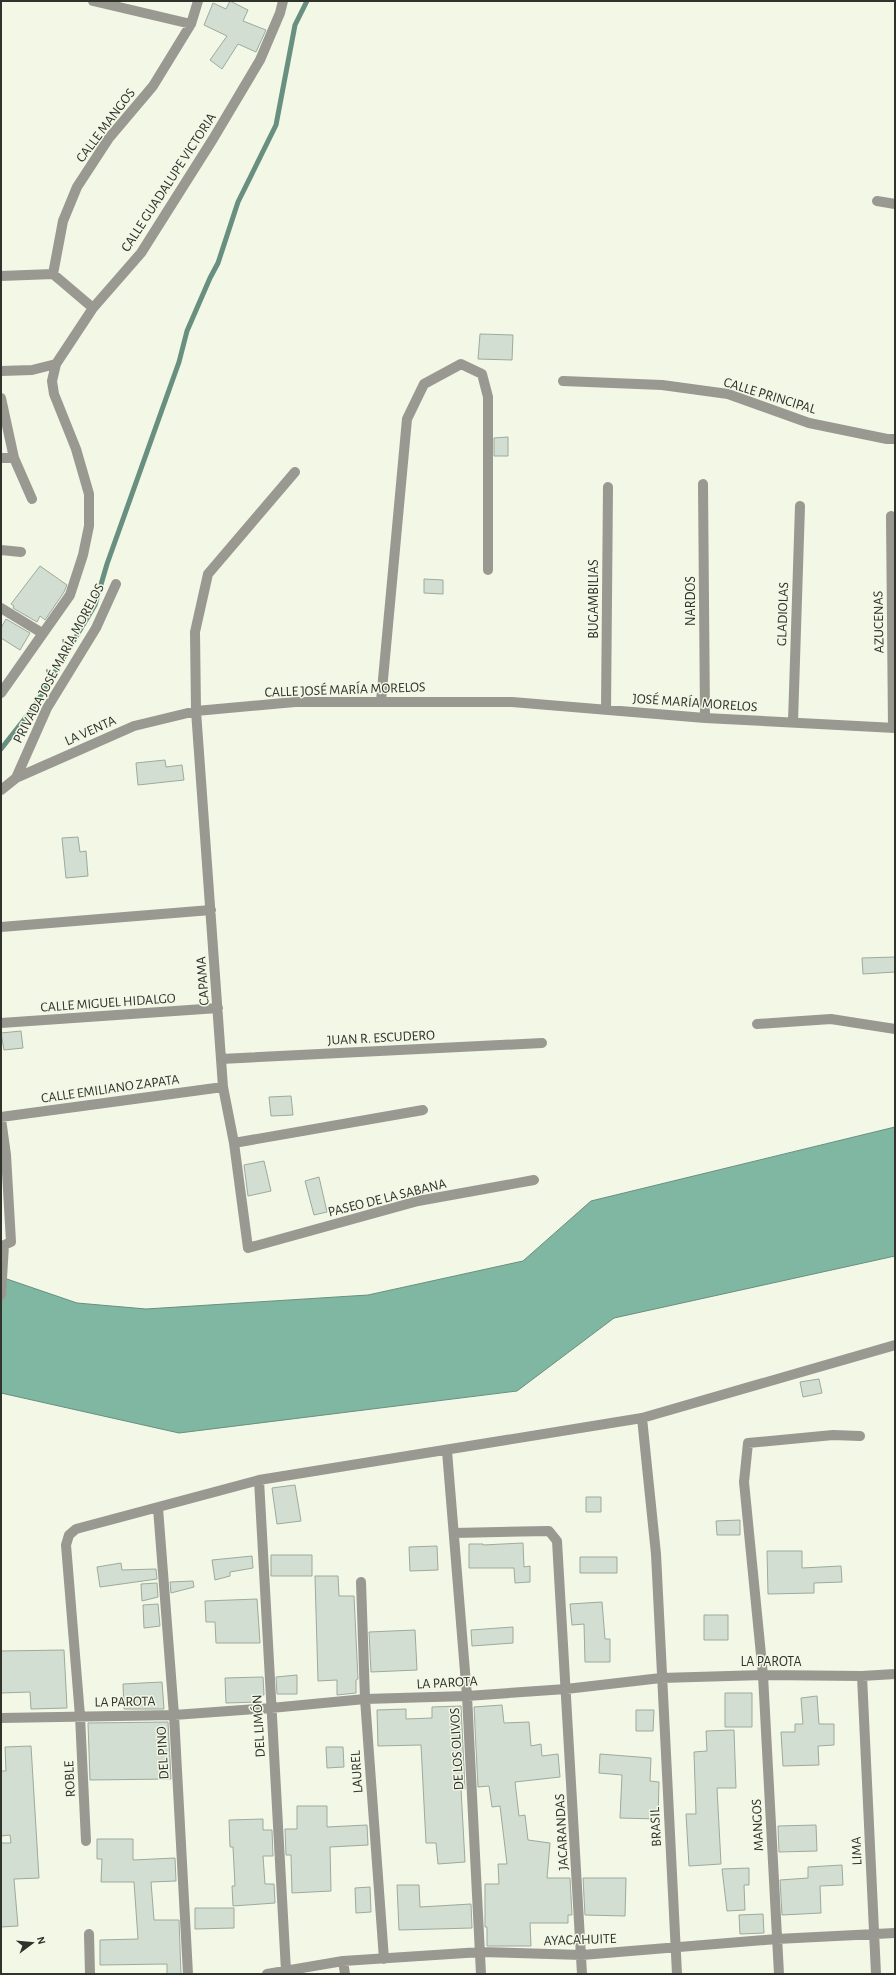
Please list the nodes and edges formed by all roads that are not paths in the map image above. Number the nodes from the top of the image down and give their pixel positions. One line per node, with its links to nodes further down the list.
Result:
1 (93, 1): 4 (street)
2 (198, 1): 4 (street, CALLE MANGOS)
3 (283, 1): 9 (street, CALLE GUADALUPE VICTORIA)
4 (191, 24): 7 (street, CALLE MANGOS)
5 (877, 201): 6 (street)
6 (895, 204)
7 (53, 274): 8 (street); 9 (street)
8 (1, 276)
9 (93, 308): 10 (street, CALLE GUADALUPE VICTORIA)
10 (56, 364): 11 (street); 28 (street, CALLE GUADALUPE VICTORIA)
11 (1, 371)
12 (563, 381): 14 (street, CALLE PRINCIPAL)
13 (1, 398): 16 (street)
14 (895, 439)
15 (1, 458): 16 (street)
16 (14, 458): 20 (street)
17 (296, 472): 33 (street, CAPAMA)
18 (703, 484): 34 (street, NARDOS)
19 (608, 487): 32 (street, BUGAMBILIAS)
20 (32, 499)
21 (800, 506): 35 (street, GLADIOLAS)
22 (891, 516): 36 (street, AZUCENAS)
23 (1, 550): 24 (street)
24 (21, 552)
25 (488, 570): 30 (street)
26 (116, 584): 37 (street, PRIVADA JOSÉ MARÍA MORELOS)
27 (1, 608): 28 (street)
28 (42, 633): 29 (street, CALLE GUADALUPE VICTORIA)
29 (1, 693)
30 (381, 701): 31 (street, CALLE JOSÉ MARÍA MORELOS); 33 (street, CALLE JOSÉ MARÍA MORELOS)
31 (494, 701): 32 (street, JOSÉ MARÍA MORELOS)
32 (606, 710): 34 (street, JOSÉ MARÍA MORELOS)
33 (196, 711): 37 (street, LA VENTA); 39 (street, CAPAMA)
34 (705, 718): 35 (street, JOSÉ MARÍA MORELOS)
35 (793, 722): 36 (street, JOSÉ MARÍA MORELOS)
36 (894, 728)
37 (16, 778): 38 (street, LA VENTA)
38 (1, 790)
39 (211, 910): 40 (street); 41 (street, CAPAMA)
40 (1, 927)
41 (218, 1008): 42 (street, CALLE MIGUEL HIDALGO); 46 (street, CAPAMA)
42 (1, 1023)
43 (757, 1024): 44 (street)
44 (895, 1029)
45 (542, 1043): 46 (street, JUAN R. ESCUDERO)
46 (221, 1059): 47 (street, CAPAMA)
47 (223, 1087): 49 (street, CALLE EMILIANO ZAPATA); 50 (street, CAPAMA)
48 (423, 1110): 50 (street)
49 (1, 1118): 51 (street)
50 (234, 1143): 53 (street, CAPAMA)
51 (3, 1155): 54 (street)
52 (534, 1180): 53 (street, PASEO DE LA SABANA)
53 (248, 1248)
54 (1, 1295)
55 (895, 1345): 56 (street)
56 (642, 1418): 58 (street); 66 (street, BRASIL)
57 (860, 1436): 64 (street, MANGOS)
58 (446, 1450): 59 (street); 61 (street, DE LOS OLIVOS)
59 (258, 1480): 60 (street); 70 (street, DEL LIMÓN)
60 (158, 1508): 71 (street, DEL PINO); 72 (street, ROBLE)
61 (454, 1533): 67 (street, JACARANDAS); 68 (street, DE LOS OLIVOS)
62 (361, 1582): 69 (street, LAUREL)
63 (895, 1674): 65 (street, LA PAROTA)
64 (763, 1675): 65 (street, LA PAROTA); 66 (street, LA PAROTA); 78 (street, MANGOS)
65 (862, 1676): 75 (street, LIMA)
66 (661, 1678): 67 (street, LA PAROTA); 79 (street, BRASIL)
67 (566, 1688): 68 (street, LA PAROTA); 81 (street, JACARANDAS)
68 (467, 1696): 69 (street, LA PAROTA); 80 (street, DE LOS OLIVOS)
69 (365, 1699): 70 (street, LA PAROTA); 82 (street, LAUREL)
70 (271, 1708): 71 (street, LA PAROTA); 84 (street, DEL LIMÓN)
71 (174, 1715): 72 (street, LA PAROTA); 86 (street, DEL PINO)
72 (80, 1716): 73 (street, LA PAROTA); 74 (street, ROBLE)
73 (1, 1718)
74 (86, 1841)
75 (874, 1933): 76 (street, AYACAHUITE); 78 (street, AYACAHUITE); 93 (street, LIMA)
76 (895, 1933)
77 (89, 1934): 85 (street)
78 (778, 1939): 79 (street, AYACAHUITE); 92 (street, MANGOS)
79 (675, 1947): 81 (street, AYACAHUITE); 91 (street, BRASIL)
80 (481, 1952): 81 (street, AYACAHUITE); 82 (street, AYACAHUITE); 89 (street, DE LOS OLIVOS)
81 (582, 1955): 90 (street, JACARANDAS)
82 (384, 1959): 83 (street, AYACAHUITE)
83 (343, 1961): 84 (street, AYACAHUITE); 88 (street)
84 (286, 1971): 87 (street, AYACAHUITE)
85 (90, 1974)
86 (188, 1974)
87 (267, 1974)
88 (345, 1974)
89 (481, 1974)
90 (582, 1974)
91 (677, 1974)
92 (779, 1974)
93 (876, 1974)

